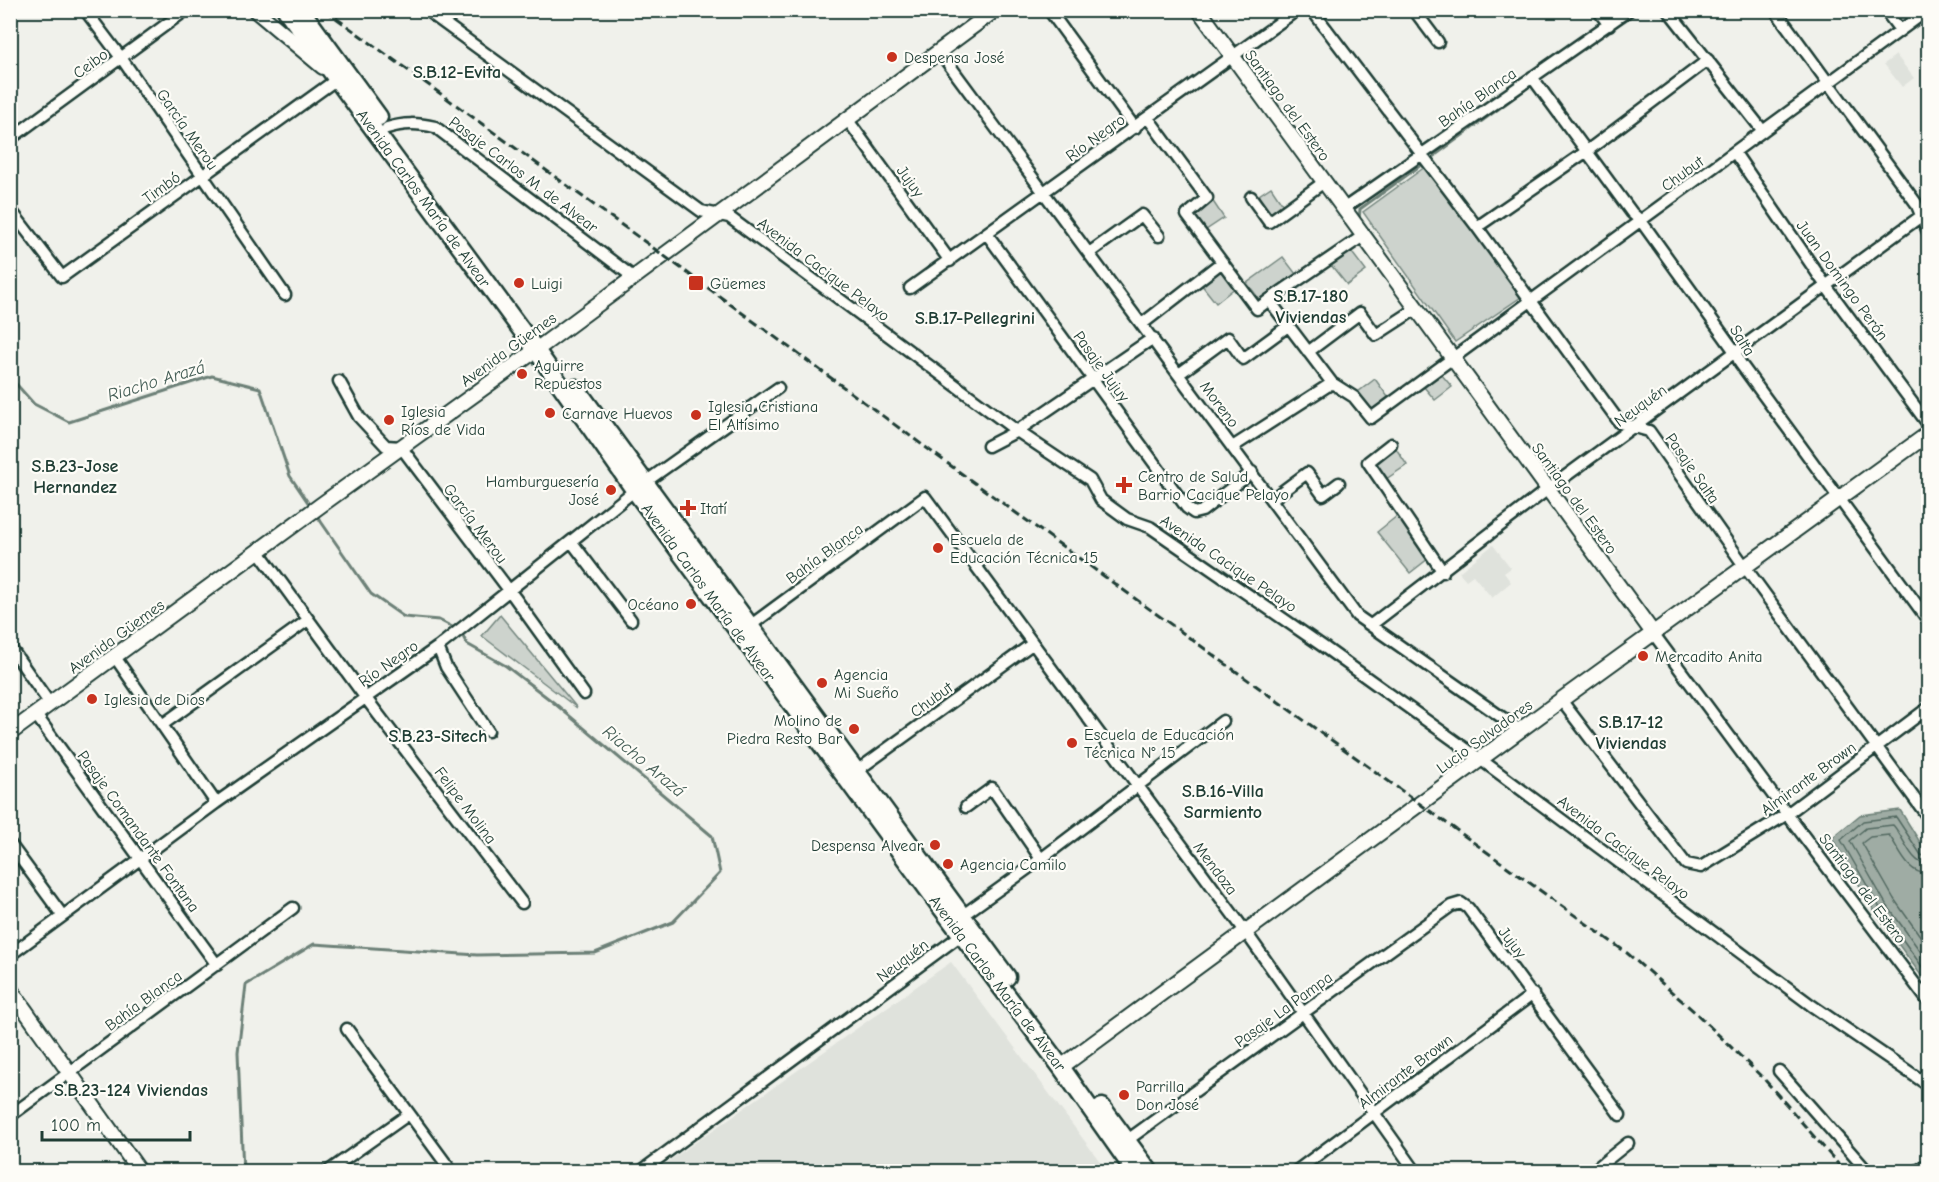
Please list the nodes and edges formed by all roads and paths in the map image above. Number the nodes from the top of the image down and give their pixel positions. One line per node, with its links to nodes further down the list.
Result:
1 (85, 10): 24 (street, García Merou)
2 (186, 10): 24 (street, Ceibo)
3 (255, 10): 26 (street)
4 (286, 10): 26 (main road, Avenida Carlos María de Alvear)
5 (301, 10): 26 (main road, Avenida Carlos María de Alvear)
6 (426, 10): 45 (street, Avenida Cacique Pelayo)
7 (995, 10): 22 (street, Avenida Güemes)
8 (1049, 10): 32 (street)
9 (1199, 10): 23 (street, Santiago del Estero)
10 (1298, 10): 23 (street, Río Negro)
11 (1312, 10): 36 (street)
12 (1414, 10): 21 (street)
13 (1598, 10): 19 (street)
14 (1629, 10): 19 (street, Bahía Blanca)
15 (1668, 10): 25 (street)
16 (1774, 10): 28 (street)
17 (1886, 10): 20 (street)
18 (1928, 10): 20 (street, Chubut)
19 (1609, 25): 27 (street, Bahía Blanca)
20 (1900, 30): 28 (street, Chubut)
21 (1438, 42)
22 (939, 51): 30 (street, Avenida Güemes); 40 (street, Moreno)
23 (1233, 58): 29 (street, Río Negro); 39 (street, Santiago del Estero)
24 (122, 59): 34 (street, Ceibo); 38 (street, García Merou)
25 (1708, 60): 33 (street); 35 (street)
26 (342, 75): 31 (main road, Avenida Carlos María de Alvear); 38 (street, Timbó); 65 (main road, Avenida Carlos María de Alvear)
27 (1532, 77): 35 (street, Salta); 36 (street, Bahía Blanca)
28 (1829, 83): 33 (street, Chubut); 44 (street)
29 (1148, 118): 32 (street, Río Negro); 54 (street)
30 (847, 119): 45 (street, Avenida Güemes); 53 (street, Jujuy)
31 (387, 128): 55 (street, Pasaje Carlos M. de Alvear); 65 (main road, Avenida Carlos María de Alvear)
32 (1135, 128): 40 (street, Río Negro)
33 (1763, 131): 37 (street, Chubut)
34 (10, 138)
35 (1587, 151): 46 (street, Salta); 47 (street)
36 (1422, 153): 43 (street, Bahía Blanca); 47 (street, Pasaje Salta)
37 (1735, 153): 46 (street, Chubut); 56 (street, Juan Domingo Perón)
38 (202, 176): 42 (street, Timbó); 58 (street, García Merou)
39 (1323, 182): 41 (street); 43 (street, Santiago del Estero)
40 (1044, 193): 49 (street, Río Negro); 52 (street, Moreno)
41 (1251, 197)
42 (10, 209)
43 (1343, 209): 51 (street, Santiago del Estero)
44 (1925, 214): 48 (street); 56 (street, Neuquén)
45 (717, 216): 55 (street, Avenida Güemes); 76 (street, Avenida Cacique Pelayo)
46 (1641, 221): 60 (street, Chubut); 67 (street, Salta)
47 (1478, 227): 60 (street, Pasaje Salta)
48 (1929, 232)
49 (987, 234): 53 (street, Río Negro); 70 (street, Pasaje Jujuy)
50 (1159, 236): 52 (street)
51 (1363, 236): 59 (street); 61 (street, Santiago del Estero)
52 (1089, 253): 62 (street, Moreno)
53 (950, 261): 57 (street, Río Negro)
54 (1222, 262): 59 (street); 62 (street)
55 (633, 277): 65 (street, Avenida Güemes)
56 (1826, 286): 67 (street, Neuquén); 74 (street, Juan Domingo Perón)
57 (910, 288)
58 (285, 295)
59 (1269, 300): 63 (street)
60 (1531, 300): 68 (street, Chubut); 75 (street, Pasaje Salta)
61 (1416, 309): 66 (street); 68 (street, Santiago del Estero)
62 (1142, 324): 64 (street, Moreno)
63 (1288, 326): 66 (street); 69 (street)
64 (1153, 338): 69 (street, Moreno); 70 (street)
65 (540, 347): 81 (street, Avenida Güemes); 84 (main road, Avenida Carlos María de Alvear)
66 (1308, 352): 72 (street)
67 (1736, 353): 75 (street, Neuquén); 88 (street, Salta)
68 (1452, 357): 72 (street, Chubut); 85 (street, Santiago del Estero)
69 (1179, 374): 80 (street, Moreno)
70 (1093, 379): 76 (street); 82 (street, Pasaje Jujuy)
71 (339, 381): 81 (street, García Merou)
72 (1332, 382): 80 (street)
73 (778, 388): 84 (street, Río Negro)
74 (1929, 424)
75 (1635, 427): 85 (street, Neuquén); 91 (street, Pasaje Salta)
76 (1017, 431): 79 (street); 116 (street, Avenida Cacique Pelayo)
77 (1929, 434): 88 (street, Lucio Salvadores)
78 (1391, 444): 92 (street)
79 (988, 446)
80 (1234, 446): 82 (street, Moreno)
81 (400, 447): 90 (street, Avenida Güemes); 93 (street, García Merou)
82 (1252, 472): 87 (street, Moreno)
83 (1339, 483): 87 (street)
84 (640, 487): 89 (street, Río Negro); 98 (main road, Avenida Carlos María de Alvear)
85 (1548, 489): 92 (street, Neuquén); 99 (street, Santiago del Estero)
86 (925, 497): 98 (street, Bahía Blanca); 100 (street, Mendoza)
87 (1272, 499): 97 (street, Moreno)
88 (1839, 499): 91 (street, Lucio Salvadores); 96 (street, Salta)
89 (571, 541): 93 (street, Río Negro); 95 (street)
90 (259, 552): 94 (street, Felipe Molina); 103 (street, Avenida Güemes)
91 (1745, 567): 99 (street, Lucio Salvadores); 115 (street, Pasaje Salta)
92 (1443, 572): 97 (street, Neuquén)
93 (508, 590): 101 (street, Río Negro); 104 (street, García Merou)
94 (308, 620): 105 (street, Felipe Molina); 111 (street)
95 (631, 620)
96 (1929, 620)
97 (1371, 625): 112 (street, Moreno)
98 (744, 629): 117 (main road, Avenida Carlos María de Alvear)
99 (1653, 633): 106 (street, Lucio Salvadores); 121 (street, Santiago del Estero)
100 (1032, 644): 117 (street, Chubut); 118 (street, Mendoza)
101 (438, 646): 105 (street, Río Negro); 113 (street)
102 (10, 647): 107 (street)
103 (115, 657): 107 (street, Avenida Güemes); 111 (street)
104 (584, 694)
105 (365, 698): 119 (street, Río Negro); 126 (street, Felipe Molina)
106 (1562, 700): 112 (street, Lucio Salvadores); 121 (street, Almirante Brown)
107 (51, 704): 109 (street, Avenida Güemes)
108 (1929, 708): 115 (street, Almirante Brown)
109 (36, 715): 114 (street, Avenida Güemes); 125 (street, Pasaje Comandante Fontana)
110 (1223, 721): 118 (street)
111 (162, 725): 119 (street)
112 (1520, 730): 116 (street, Lucio Salvadores)
113 (488, 731)
114 (10, 733)
115 (1877, 747): 121 (street, Almirante Brown); 122 (street, Pasaje Salta)
116 (1480, 759): 131 (street, Lucio Salvadores); 143 (street, Avenida Cacique Pelayo)
117 (851, 774): 130 (main road, Avenida Carlos María de Alvear); 132 (main road, Avenida Carlos María de Alvear)
118 (1138, 787): 124 (street); 131 (street, Mendoza)
119 (216, 803): 125 (street, Río Negro)
120 (966, 807): 124 (street)
121 (1787, 814): 137 (street, Santiago del Estero)
122 (1929, 817)
123 (10, 844): 129 (street)
124 (1041, 859): 130 (street)
125 (141, 860): 129 (street, Río Negro); 134 (street, Pasaje Comandante Fontana)
126 (522, 903)
127 (293, 908): 134 (street, Bahía Blanca)
128 (1468, 908): 136 (street, Jujuy); 138 (street, Pasaje La Pampa)
129 (62, 915): 133 (street, Río Negro)
130 (963, 915): 132 (street); 140 (main road, Avenida Carlos María de Alvear)
131 (1245, 932): 138 (street, Mendoza); 140 (street, Lucio Salvadores)
132 (961, 935): 140 (main road, Avenida Carlos María de Alvear); 154 (street, Neuquén)
133 (10, 955)
134 (218, 965): 142 (street, Bahía Blanca)
135 (10, 989): 142 (street)
136 (1533, 994): 144 (street, Almirante Brown); 146 (street, Jujuy)
137 (1929, 1001)
138 (1303, 1013): 144 (street, Mendoza); 149 (street, Pasaje La Pampa)
139 (347, 1029): 145 (street)
140 (1065, 1064): 149 (main road, Avenida Carlos María de Alvear)
141 (1779, 1071): 160 (street)
142 (69, 1072): 147 (street, Bahía Blanca); 151 (street)
143 (1929, 1085)
144 (1373, 1113): 157 (street, Almirante Brown); 158 (street, Mendoza)
145 (409, 1114): 152 (street); 153 (street)
146 (1620, 1115)
147 (10, 1116)
148 (1628, 1143): 159 (street)
149 (1122, 1144): 155 (main road, Avenida Carlos María de Alvear); 156 (main road, Avenida Carlos María de Alvear)
150 (1929, 1164): 161 (street)
151 (140, 1172)
152 (327, 1172)
153 (452, 1172)
154 (640, 1172)
155 (1135, 1172)
156 (1150, 1172)
157 (1295, 1172)
158 (1416, 1172)
159 (1592, 1172)
160 (1868, 1172)
161 (1916, 1172)

